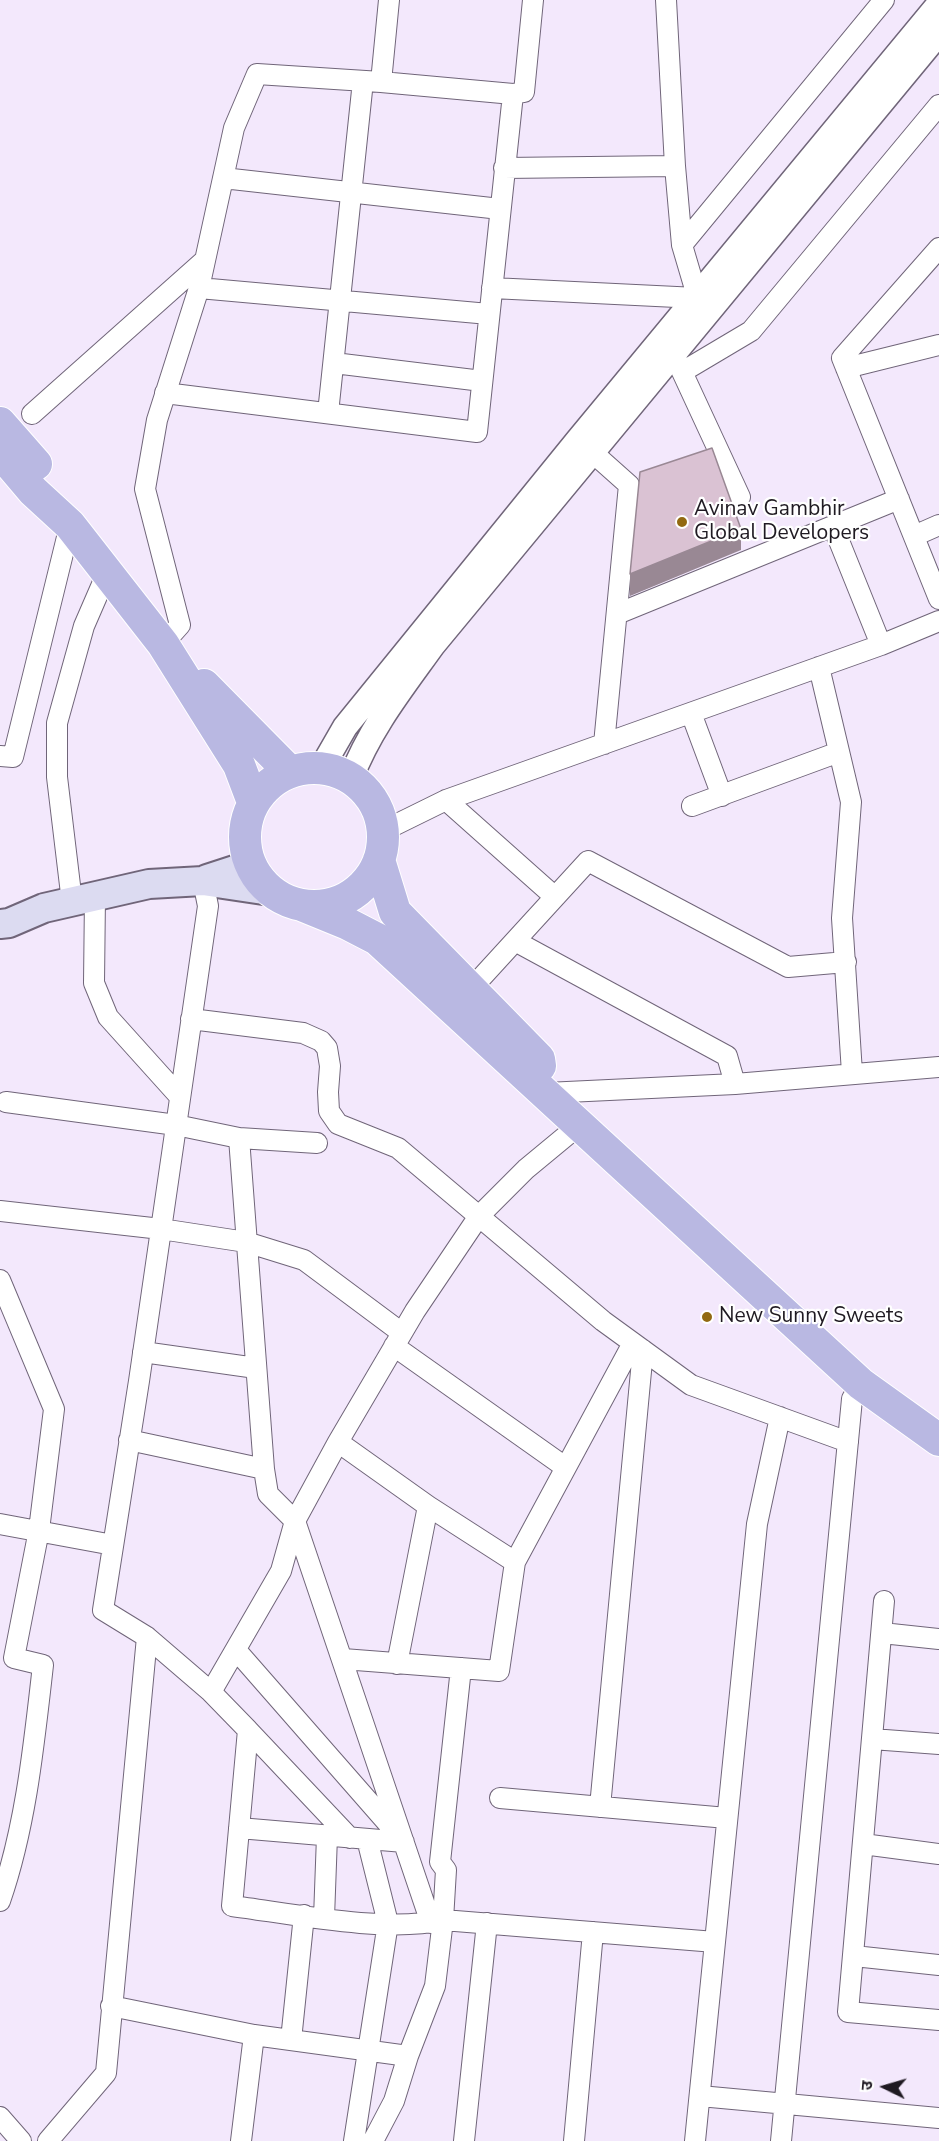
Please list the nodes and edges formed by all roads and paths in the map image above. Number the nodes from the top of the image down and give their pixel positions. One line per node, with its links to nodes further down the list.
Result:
1 (389, 0): 7 (street)
2 (533, 0): 8 (street)
3 (666, 0): 10 (street)
4 (884, 0): 15 (street)
5 (939, 4): 21 (street)
6 (939, 33): 21 (street)
7 (372, 81): 8 (street); 12 (street); 13 (street)
8 (513, 94): 11 (street)
9 (939, 105): 24 (street)
10 (675, 166): 11 (street); 15 (street)
11 (504, 168): 14 (street)
12 (223, 178): 13 (street); 17 (street)
13 (351, 192): 14 (street); 20 (street)
14 (500, 209): 19 (street)
15 (682, 245): 21 (street)
16 (936, 257): 26 (street)
17 (205, 260): 18 (street); 30 (street)
18 (199, 288): 20 (street); 28 (street)
19 (492, 288): 21 (street); 22 (street)
20 (340, 301): 22 (street); 25 (street)
21 (701, 307): 24 (street)
22 (489, 314): 27 (street)
23 (939, 345): 26 (street)
24 (673, 355): 32 (street); 34 (street)
25 (333, 363): 27 (street); 29 (street)
26 (846, 368): 39 (street)
27 (482, 381): 29 (street)
28 (165, 393): 29 (street); 48 (street)
29 (328, 413)
30 (32, 414)
31 (0, 423): 40 (main road)
32 (585, 446): 37 (street); 55 (street); 57 (street)
33 (0, 452): 40 (main road)
34 (720, 455): 35 (street); 38 (street)
35 (700, 461)
36 (649, 478): 37 (street)
37 (629, 485): 46 (street)
38 (740, 497)
39 (899, 499): 42 (street); 43 (street)
40 (70, 525): 44 (main road); 54 (street)
41 (939, 525): 43 (street)
42 (833, 526): 46 (street); 49 (street)
43 (914, 536): 45 (street)
44 (107, 573): 48 (main road); 67 (street)
45 (939, 599)
46 (616, 614): 52 (street)
47 (939, 621): 49 (street)
48 (163, 644): 56 (main road); 60 (main road)
49 (881, 645): 50 (street)
50 (819, 667): 51 (street); 53 (street)
51 (691, 713): 52 (street); 58 (street)
52 (604, 744): 59 (street)
53 (839, 752): 58 (street); 72 (street)
54 (0, 756)
55 (322, 767): 56 (main road); 57 (main road)
56 (289, 771): 60 (main road)
57 (351, 778): 62 (main road)
58 (722, 796): 61 (street)
59 (446, 800): 62 (street); 66 (street)
60 (253, 802): 63 (main road)
61 (692, 806)
62 (381, 846): 69 (main road); 73 (main road)
63 (250, 865): 64 (main road); 65 (main road)
64 (203, 880): 65 (main road); 67 (main road); 74 (street)
65 (270, 891): 69 (main road)
66 (555, 897): 71 (street); 72 (street)
67 (70, 902): 68 (main road); 70 (main road); 79 (street)
68 (0, 906)
69 (304, 906): 78 (main road)
70 (0, 924)
71 (514, 941): 73 (street); 77 (street)
72 (846, 962): 76 (street)
73 (470, 990): 78 (main road)
74 (191, 1019): 79 (street); 86 (street)
75 (939, 1067): 76 (street)
76 (852, 1073): 77 (street)
77 (735, 1084): 78 (street)
78 (546, 1093): 82 (main road)
79 (180, 1097): 81 (street)
80 (6, 1102): 81 (street)
81 (176, 1125): 83 (street); 87 (street)
82 (578, 1126): 86 (street); 94 (main road)
83 (238, 1138): 84 (street); 88 (street)
84 (317, 1143)
85 (0, 1210): 87 (street)
86 (479, 1216): 90 (street); 91 (street)
87 (161, 1229): 88 (street); 92 (street)
88 (246, 1242): 90 (street); 93 (street)
89 (1, 1288): 105 (street)
90 (398, 1340): 98 (street); 100 (street)
91 (638, 1347): 95 (street); 100 (street); 121 (street)
92 (143, 1352): 93 (street); 96 (street)
93 (256, 1368): 101 (street)
94 (861, 1384): 97 (main road); 99 (street)
95 (780, 1417): 99 (street); 122 (street)
96 (129, 1440): 101 (street); 106 (street)
97 (939, 1440)
98 (338, 1442): 102 (street); 103 (street)
99 (848, 1442): 146 (street)
100 (565, 1467): 107 (street)
101 (264, 1469): 103 (street)
102 (429, 1506): 107 (street); 114 (street)
103 (295, 1521): 112 (street); 113 (street)
104 (0, 1524): 105 (street)
105 (39, 1530): 106 (street); 129 (street)
106 (113, 1545): 110 (street)
107 (515, 1562): 115 (street)
108 (884, 1601): 109 (street)
109 (882, 1633): 111 (street); 118 (street)
110 (147, 1637): 116 (street); 139 (street)
111 (939, 1639)
112 (236, 1650): 116 (street); 126 (street)
113 (343, 1659): 114 (street); 126 (street)
114 (398, 1664): 115 (street)
115 (461, 1668): 132 (street)
116 (212, 1692): 117 (street)
117 (248, 1730): 123 (street); 125 (street)
118 (872, 1739): 119 (street); 127 (street)
119 (939, 1744)
120 (500, 1798): 121 (street)
121 (600, 1807): 122 (street)
122 (727, 1818): 136 (street)
123 (239, 1828): 124 (street); 130 (street)
124 (327, 1836): 125 (street); 131 (street)
125 (358, 1838): 126 (street); 133 (street)
126 (404, 1842): 132 (street)
127 (863, 1844): 128 (street); 137 (street)
128 (939, 1854)
129 (0, 1901)
130 (304, 1915): 131 (street); 142 (street)
131 (324, 1918): 133 (street)
132 (437, 1921): 133 (street); 134 (street); 144 (street)
133 (388, 1923): 143 (street)
134 (487, 1923): 135 (street); 154 (street)
135 (593, 1932): 136 (street); 155 (street)
136 (715, 1941): 145 (street)
137 (854, 1956): 138 (street); 140 (street)
138 (939, 1965)
139 (111, 2006): 141 (street); 150 (street)
140 (939, 2020)
141 (254, 2035): 142 (street); 151 (street)
142 (291, 2040): 143 (street)
143 (368, 2051): 144 (street); 152 (street)
144 (408, 2056): 153 (street)
145 (700, 2096): 146 (street); 156 (street)
146 (784, 2104): 148 (street); 157 (street)
147 (0, 2117): 149 (street)
148 (939, 2118)
149 (21, 2141)
150 (48, 2141)
151 (241, 2141)
152 (354, 2141)
153 (374, 2141)
154 (464, 2141)
155 (574, 2141)
156 (695, 2141)
157 (781, 2141)

